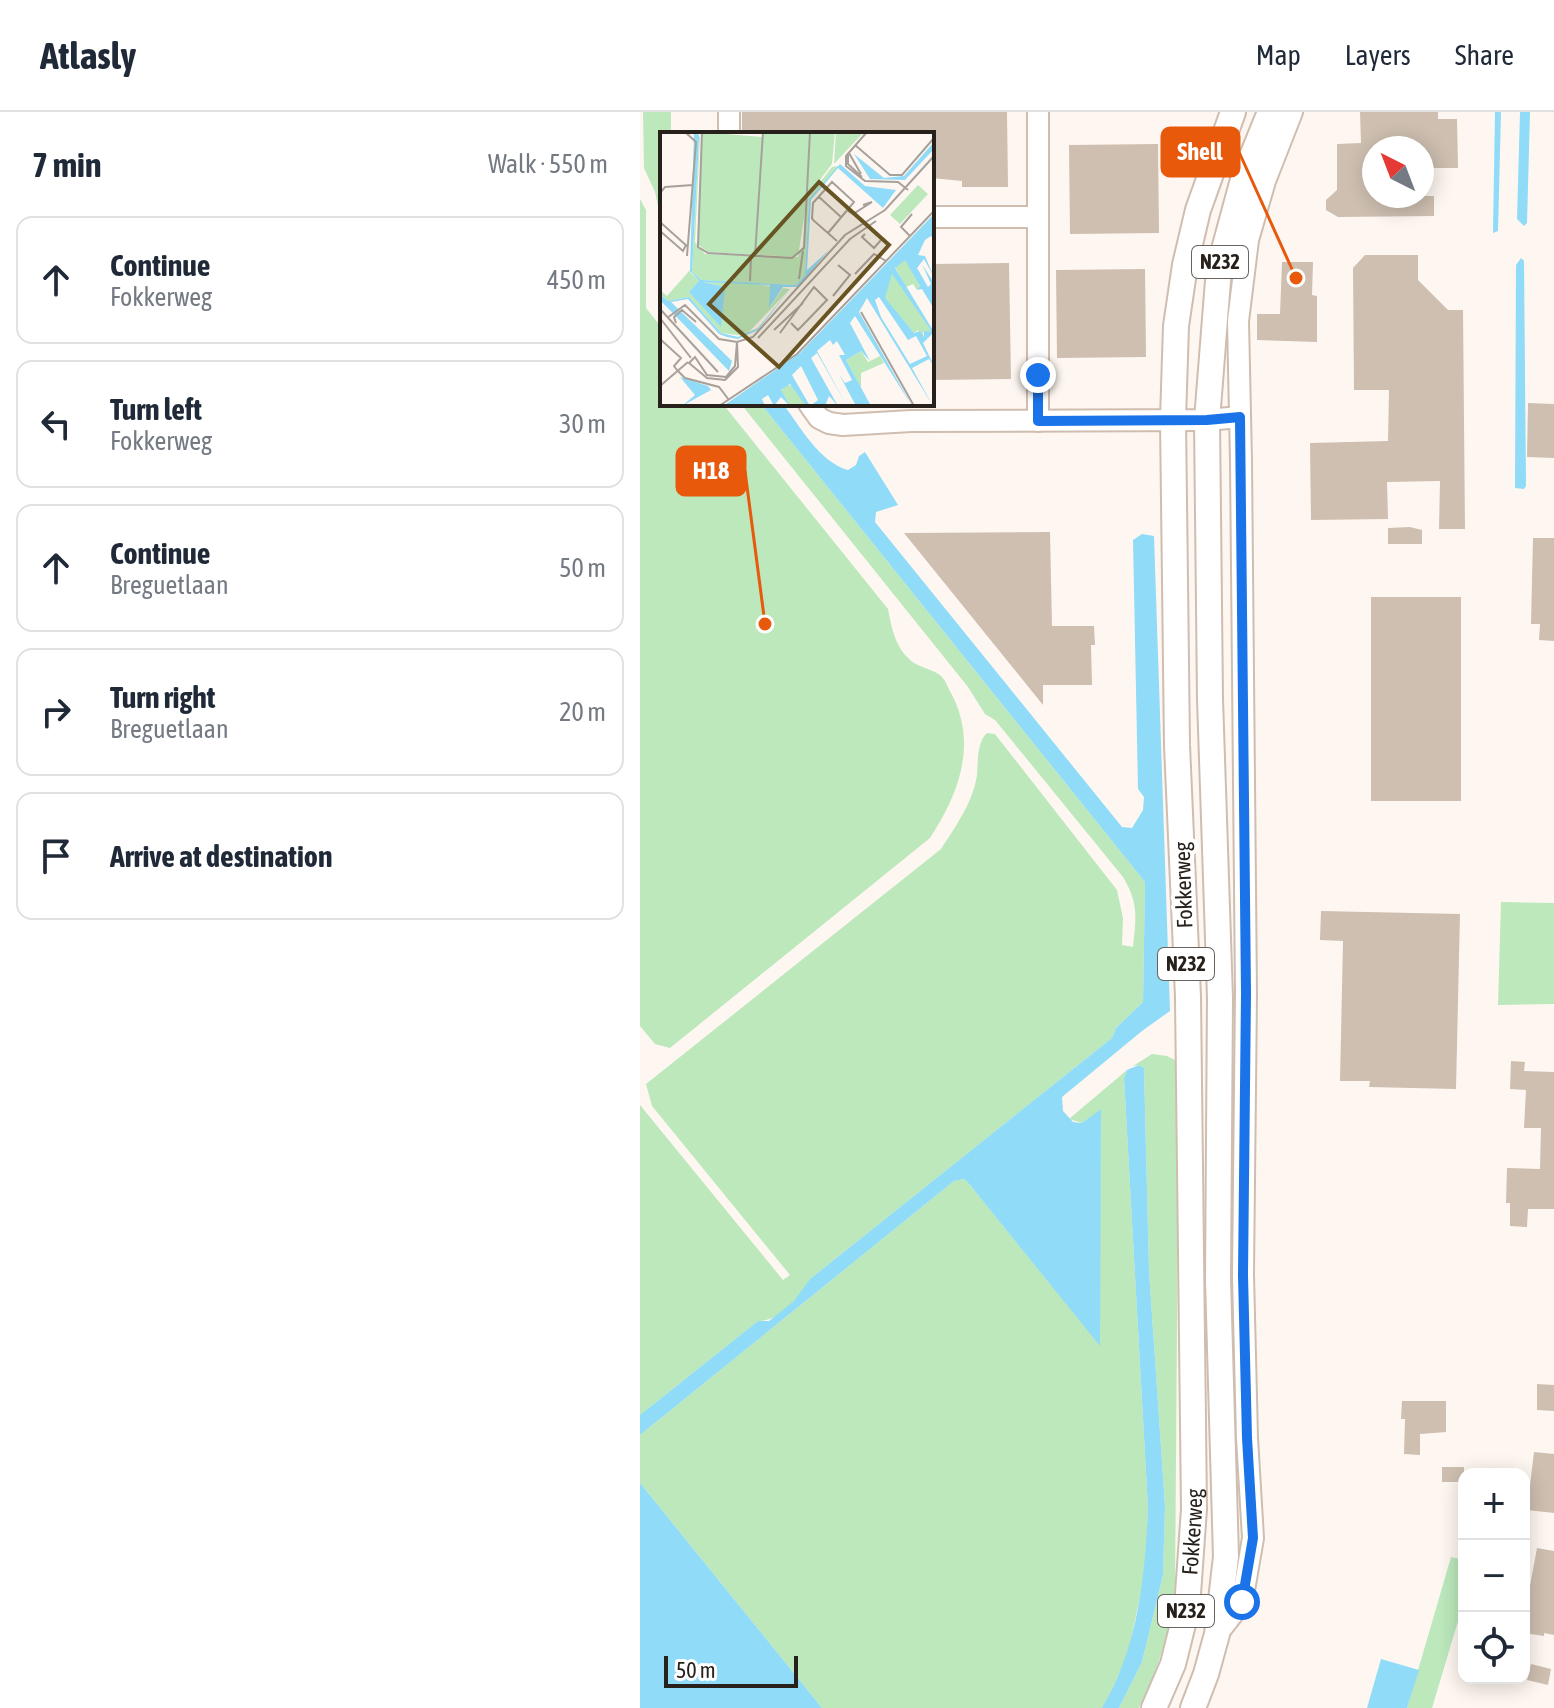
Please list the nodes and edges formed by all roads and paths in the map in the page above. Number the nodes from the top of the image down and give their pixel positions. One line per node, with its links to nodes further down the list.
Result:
1 (1038, 112): 6 (street)
2 (1233, 112): 9 (main road, Fokkerweg / N232)
3 (1270, 112): 10 (main road, Fokkerweg / N232)
4 (1292, 112): 8 (street, Fokkerweg)
5 (934, 217): 6 (street)
6 (1038, 217): 11 (street)
7 (810, 406): 11 (street)
8 (1240, 417): 10 (street); 12 (street, Fokkerweg)
9 (1173, 419): 10 (street); 11 (street); 13 (main road, Fokkerweg / N232)
10 (1207, 420): 12 (main road, Fokkerweg / N232)
11 (1038, 421)
12 (1217, 1634): 14 (main road, Fokkerweg / N232)
13 (1154, 1708)
14 (1193, 1708)

